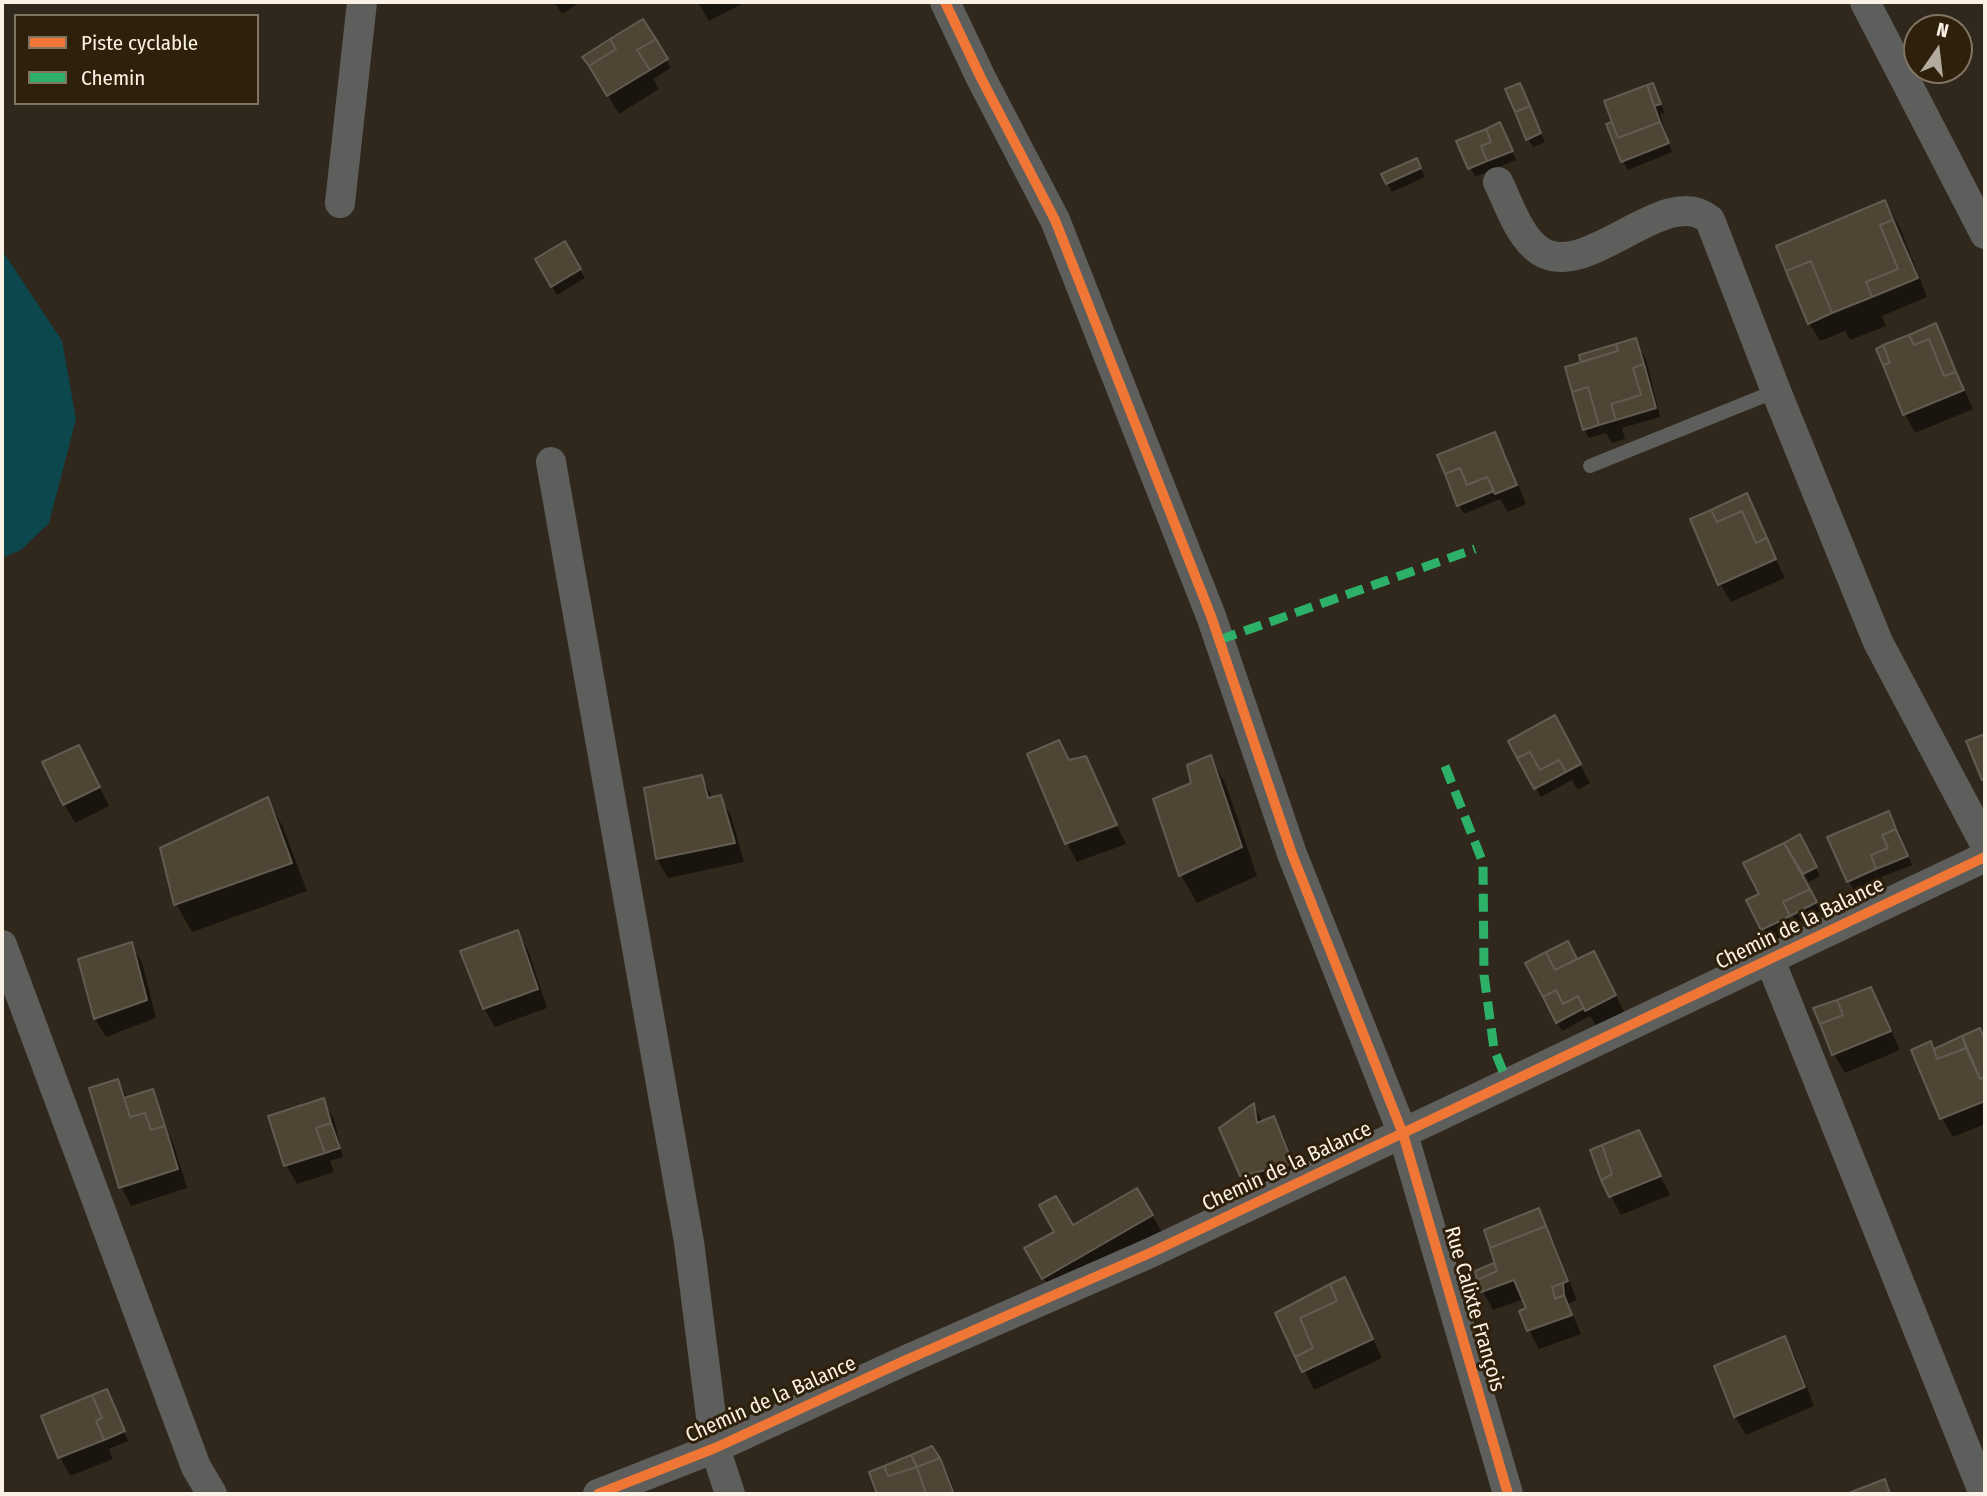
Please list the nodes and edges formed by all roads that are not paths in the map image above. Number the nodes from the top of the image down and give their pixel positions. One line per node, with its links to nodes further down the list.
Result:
1 (362, 2): 5 (street)
2 (944, 2): 14 (street, Rue Calixte François)
3 (1865, 2): 6 (street)
4 (1498, 182): 7 (street)
5 (340, 203)
6 (1985, 234)
7 (1776, 391): 9 (lane); 10 (street)
8 (551, 462): 15 (street)
9 (1590, 466)
10 (1985, 844)
11 (1985, 857): 13 (street, Chemin de la Balance)
12 (2, 944): 16 (street)
13 (1770, 960): 14 (street, Chemin de la Balance); 20 (street)
14 (1403, 1134): 15 (street, Chemin de la Balance); 19 (street, Rue Calixte François)
15 (715, 1448): 17 (street, Chemin de la Balance); 18 (street)
16 (212, 1494)
17 (598, 1494)
18 (730, 1494)
19 (1508, 1494)
20 (1984, 1494)

